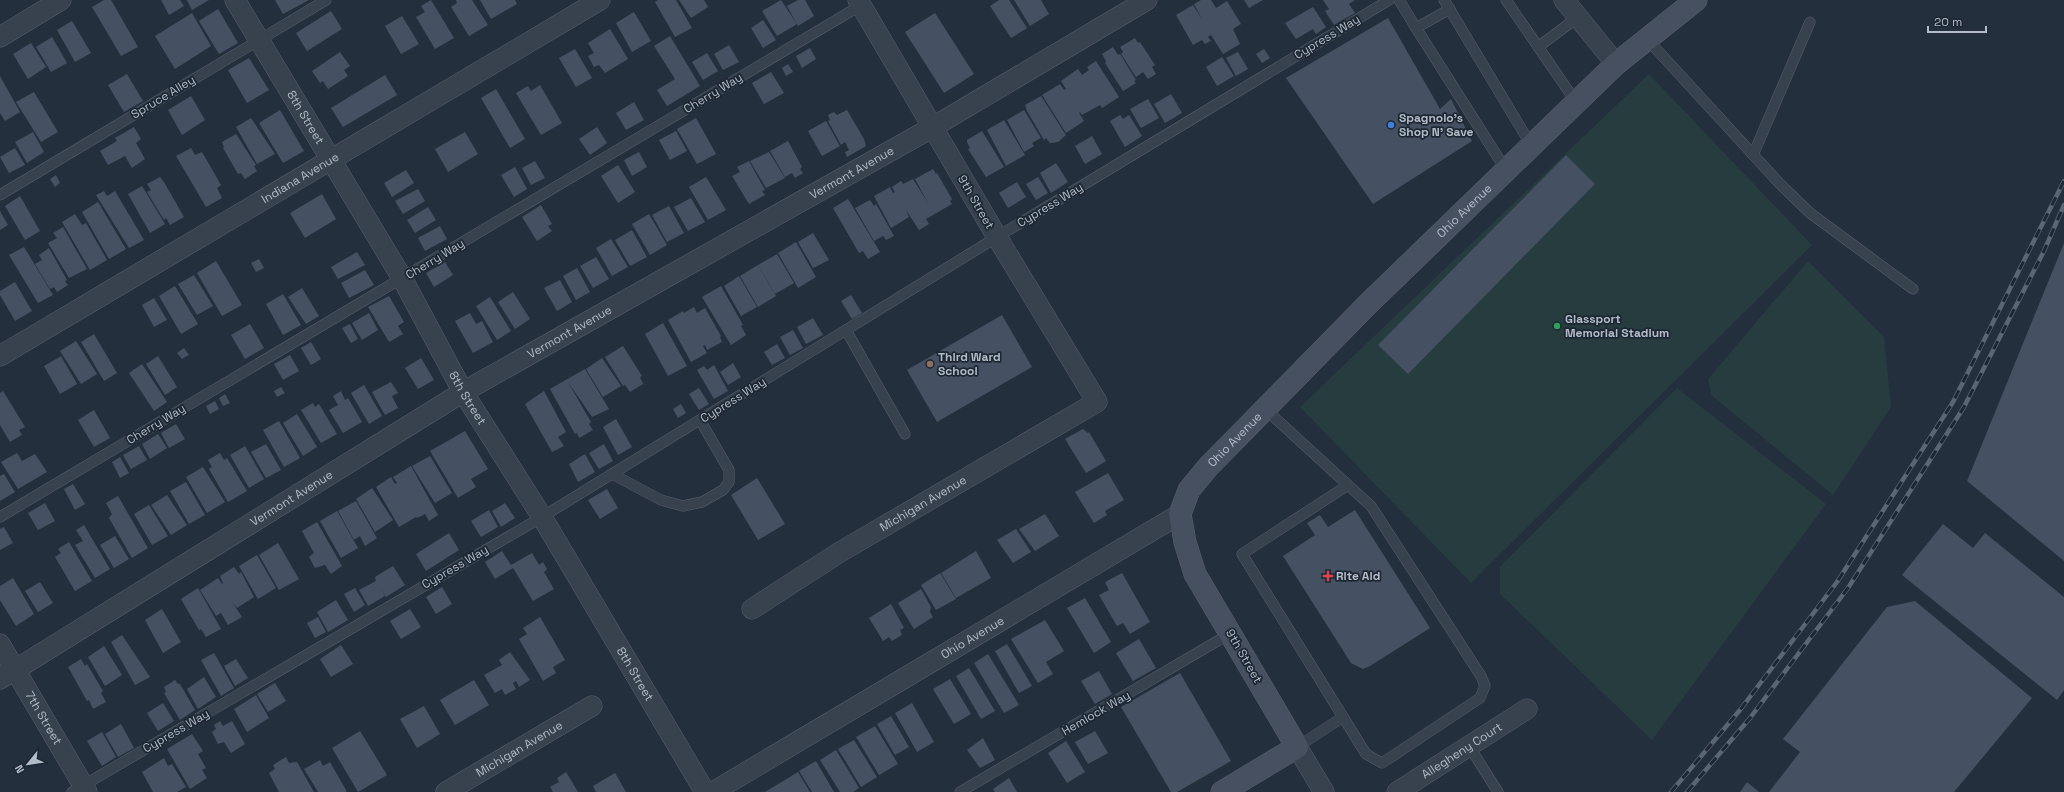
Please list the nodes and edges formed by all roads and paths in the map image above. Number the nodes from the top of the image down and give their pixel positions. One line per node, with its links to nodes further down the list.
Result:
1 (61, 0): 16 (street)
2 (234, 0): 18 (street, 8th Street)
3 (326, 0): 18 (lane, Spruce Alley)
4 (600, 0): 25 (street, Indiana Avenue)
5 (1147, 0): 22 (street, Vermont Avenue)
6 (1389, 0): 28 (lane, Cypress Way)
7 (1399, 0): 15 (lane)
8 (1506, 0): 19 (lane)
9 (1564, 0): 13 (street)
10 (1696, 0): 17 (main road, Ohio Avenue)
11 (863, 2): 22 (street, 9th Street); 29 (lane, Cherry Way)
12 (1447, 4): 15 (lane); 23 (lane)
13 (1578, 17): 19 (lane); 20 (street)
14 (1810, 22): 24 (lane)
15 (1416, 28): 26 (lane)
16 (0, 37)
17 (1647, 39): 20 (main road, Ohio Avenue); 24 (lane)
18 (258, 41): 25 (street, 8th Street); 27 (lane, Spruce Alley)
19 (1538, 47): 21 (lane)
20 (1616, 64): 21 (main road, Ohio Avenue)
21 (1576, 102): 23 (main road, Ohio Avenue)
22 (932, 127): 28 (street, 9th Street); 33 (street, Vermont Avenue)
23 (1531, 146): 26 (main road, Ohio Avenue)
24 (1753, 155): 30 (lane)
25 (332, 159): 29 (street, 8th Street); 32 (street, Indiana Avenue)
26 (1506, 170): 35 (main road, Ohio Avenue)
27 (0, 195)
28 (997, 237): 31 (lane, Cypress Way); 34 (street, 9th Street)
29 (402, 278): 33 (street, 8th Street); 41 (lane, Cherry Way)
30 (1913, 289)
31 (846, 330): 36 (lane, Cypress Way); 37 (lane)
32 (0, 356)
33 (463, 392): 42 (street, 8th Street); 46 (street, Vermont Avenue)
34 (1097, 402): 43 (street, Michigan Avenue)
35 (1265, 409): 39 (lane); 40 (main road, Ohio Avenue)
36 (700, 420): 38 (lane, Cypress Way); 38 (lane)
37 (905, 434)
38 (612, 474): 42 (lane, Cypress Way)
39 (1348, 485): 49 (lane); 49 (lane)
40 (1180, 514): 44 (main road, 9th Street); 55 (street, Ohio Avenue)
41 (0, 517)
42 (542, 517): 52 (lane, Cypress Way); 54 (street, 8th Street)
43 (752, 609)
44 (1232, 633): 51 (main road, 9th Street); 56 (lane, Hemlock Way)
45 (0, 644): 46 (street, 7th Street)
46 (8, 674): 52 (street, 7th Street)
47 (592, 706): 53 (street, Michigan Avenue)
48 (1526, 709): 50 (street, Allegheny Court)
49 (1343, 717): 51 (lane)
50 (1469, 746): 59 (street, Allegheny Court); 60 (lane)
51 (1297, 747): 57 (main road); 58 (street, 9th Street)
52 (81, 790)
53 (446, 792)
54 (705, 792)
55 (713, 792)
56 (960, 792)
57 (1222, 792)
58 (1324, 792)
59 (1397, 792)
60 (1498, 792)

